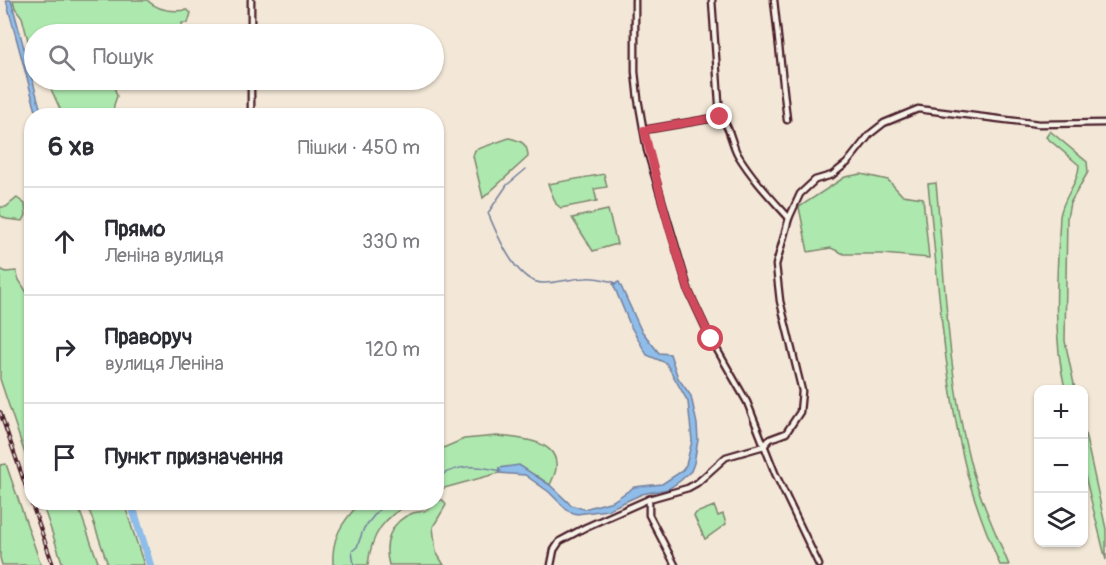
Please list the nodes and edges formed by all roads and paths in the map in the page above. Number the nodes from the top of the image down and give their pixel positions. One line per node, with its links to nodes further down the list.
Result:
1 (251, 0): 5 (street)
2 (635, 0): 11 (street)
3 (712, 0): 8 (street)
4 (774, 0): 9 (street)
5 (251, 24)
6 (251, 90): 7 (street)
7 (251, 108)
8 (720, 117): 11 (street); 12 (street)
9 (787, 120)
10 (1106, 123): 12 (street)
11 (644, 130): 13 (street)
12 (789, 218): 13 (street)
13 (764, 446): 14 (street); 17 (street)
14 (649, 499): 15 (street); 16 (street)
15 (551, 565)
16 (675, 565)
17 (819, 565)

